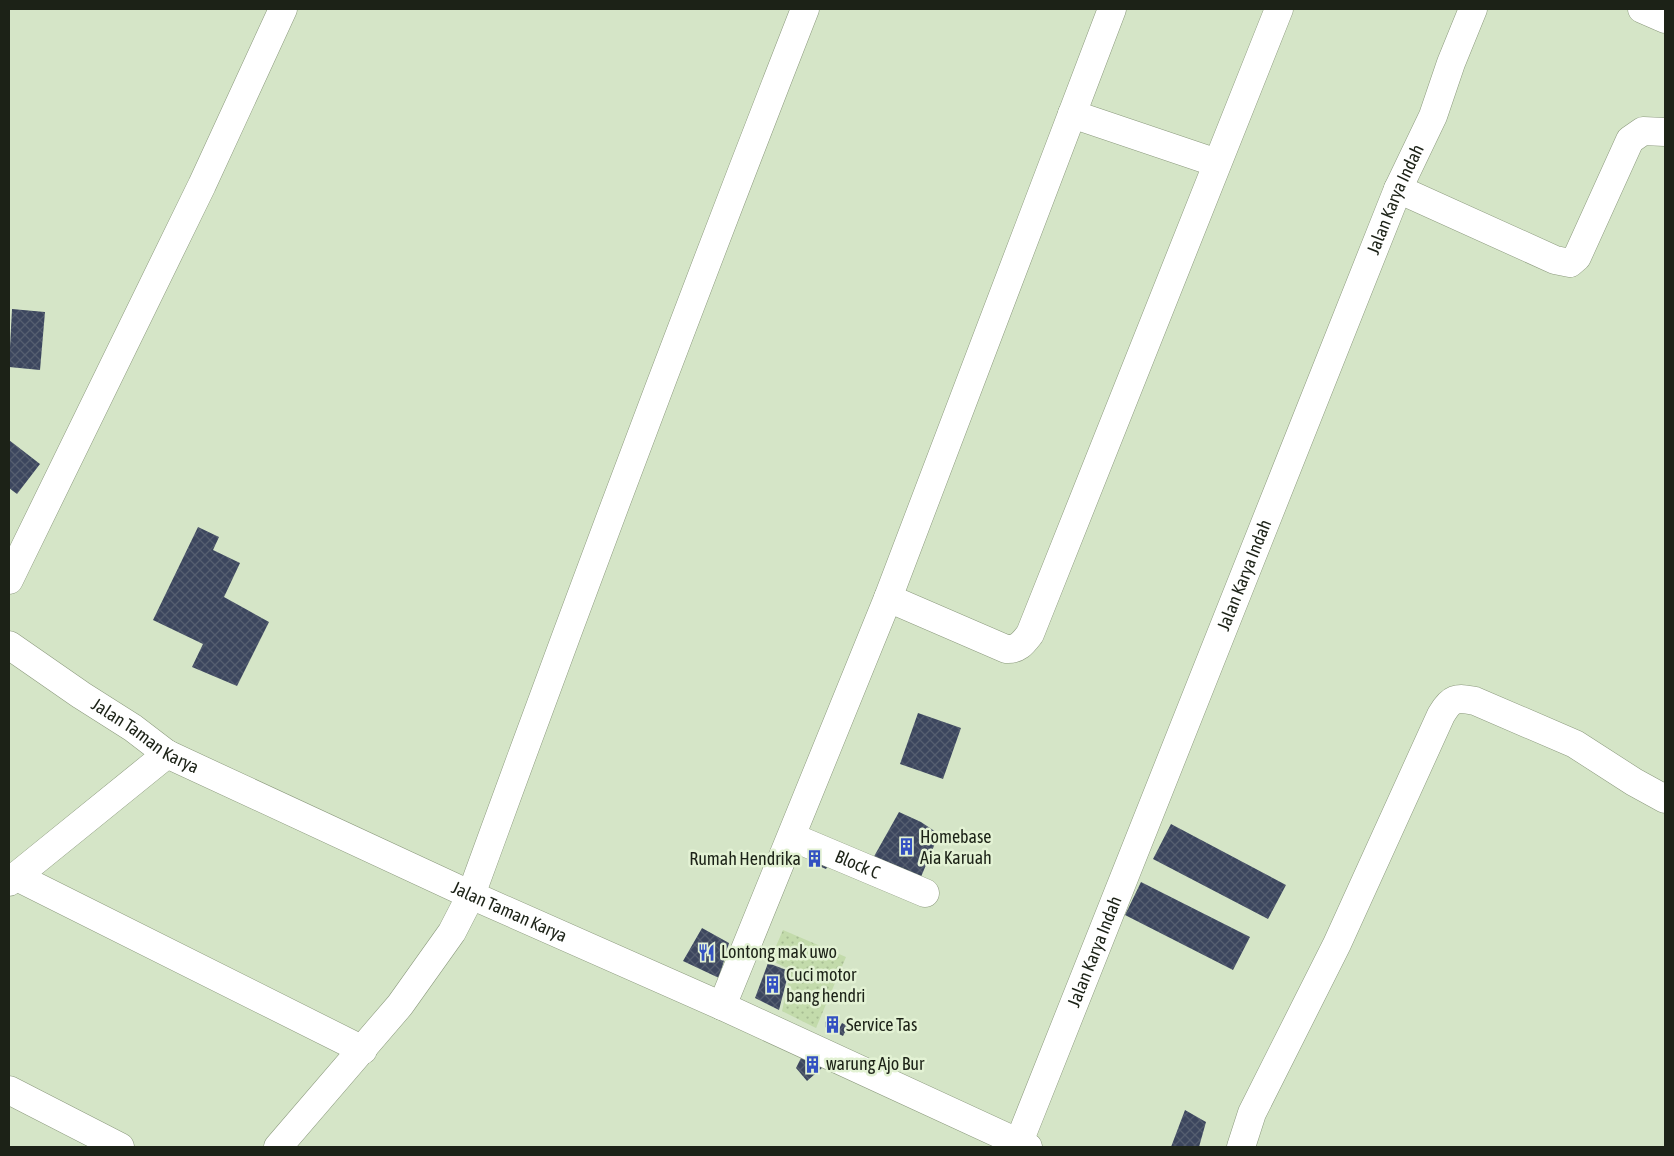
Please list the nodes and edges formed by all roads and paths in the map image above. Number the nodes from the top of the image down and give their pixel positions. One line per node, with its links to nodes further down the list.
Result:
1 (283, 9): 12 (street)
2 (805, 9): 20 (street)
3 (1112, 9): 8 (street)
4 (1279, 9): 10 (street)
5 (1473, 9): 11 (street, Jalan Karya Indah)
6 (1642, 9): 7 (street)
7 (1665, 19)
8 (1072, 114): 10 (street); 13 (street)
9 (1665, 132): 11 (street)
10 (1217, 163): 13 (street)
11 (1398, 189): 24 (street, Jalan Karya Indah)
12 (9, 580)
13 (888, 598): 17 (street)
14 (9, 645): 15 (street, Jalan Taman Karya)
15 (167, 754): 18 (street); 20 (street, Jalan Taman Karya)
16 (1665, 799): 27 (street)
17 (792, 837): 19 (street, Block C); 21 (street)
18 (12, 879): 22 (street)
19 (925, 893)
20 (471, 895): 21 (street, Jalan Taman Karya); 22 (street)
21 (722, 1006): 24 (street, Jalan Taman Karya)
22 (363, 1050): 26 (street)
23 (9, 1090): 25 (street)
24 (1023, 1145)
25 (120, 1147)
26 (278, 1147)
27 (1241, 1147)

